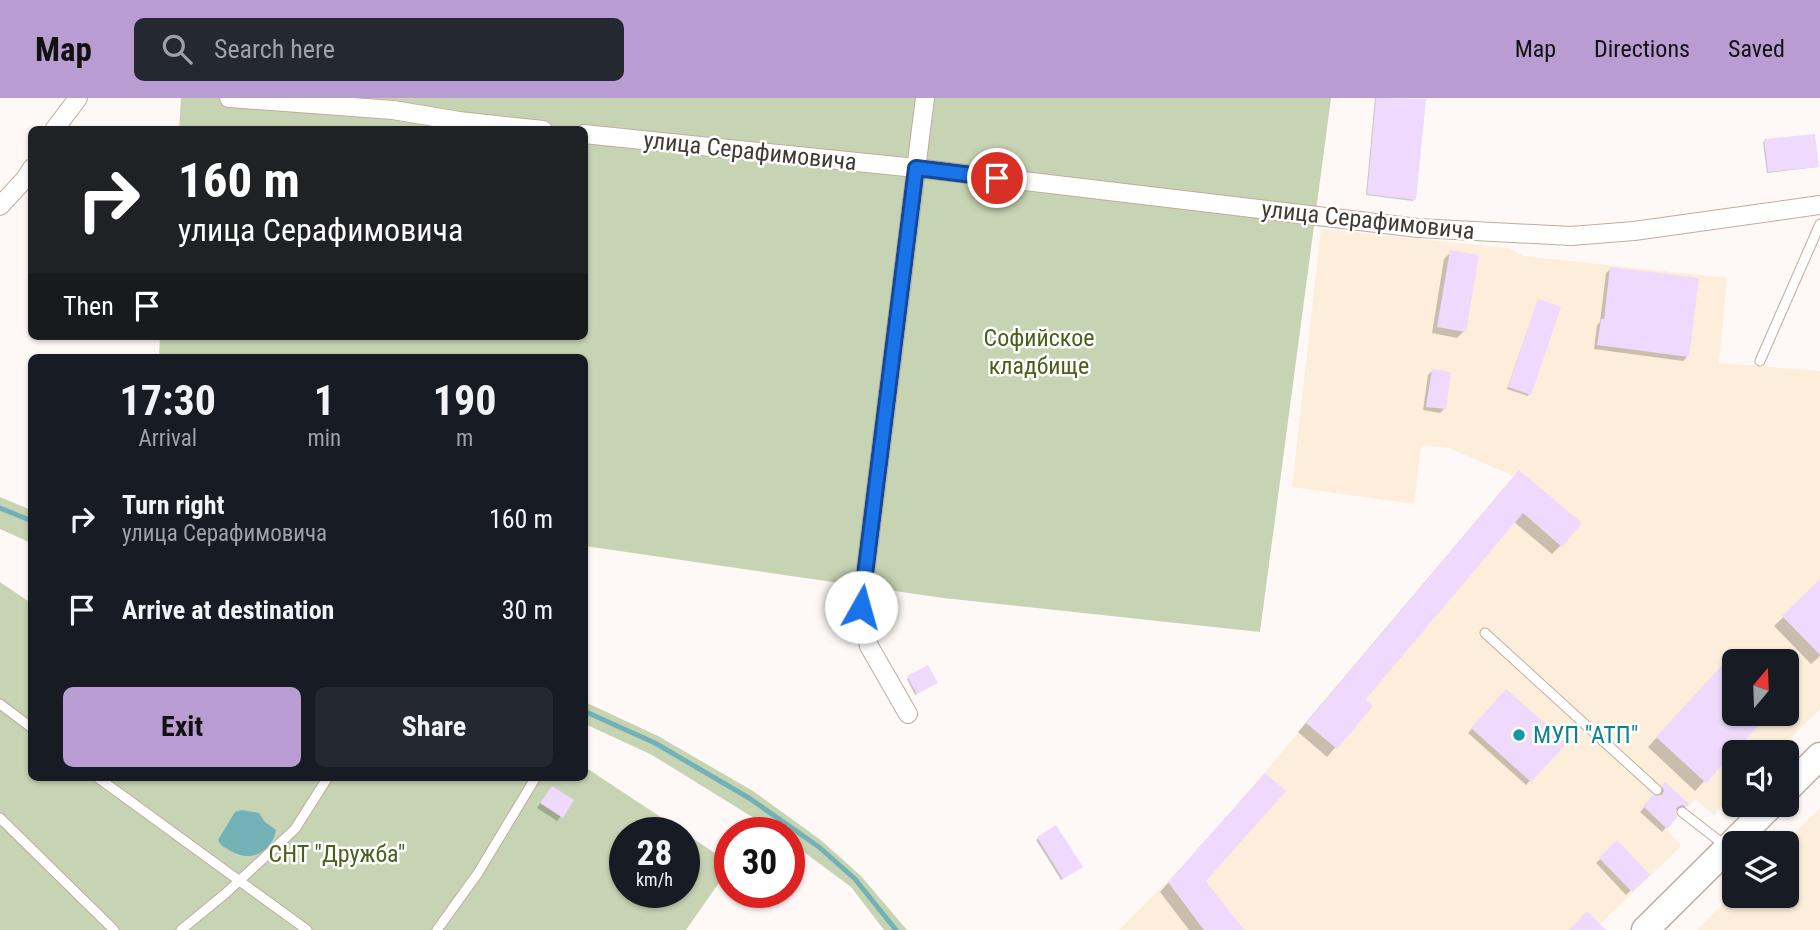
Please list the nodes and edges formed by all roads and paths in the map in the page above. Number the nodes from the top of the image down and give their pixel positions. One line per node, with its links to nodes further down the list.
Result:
1 (78, 98): 4 (street)
2 (229, 98): 5 (street)
3 (925, 98): 7 (street)
4 (57, 126)
5 (506, 126)
6 (588, 134): 7 (street, улица Серафимовича)
7 (916, 168): 9 (street, улица Серафимовича); 15 (street)
8 (28, 174): 10 (street)
9 (1820, 205)
10 (0, 206)
11 (1820, 224): 12 (lane)
12 (1760, 361)
13 (1485, 633): 22 (lane)
14 (0, 704): 16 (lane)
15 (908, 714)
16 (28, 725)
17 (1820, 756): 18 (main road)
18 (1799, 777)
19 (103, 781): 29 (lane)
20 (325, 781): 29 (lane)
21 (534, 781): 33 (lane)
22 (1657, 790)
23 (1682, 812): 27 (lane)
24 (1759, 817): 26 (main road)
25 (0, 818): 30 (lane)
26 (1745, 831)
27 (1722, 843)
28 (1722, 854): 34 (main road)
29 (240, 880): 31 (lane); 32 (lane)
30 (114, 930)
31 (181, 930)
32 (307, 930)
33 (437, 930)
34 (1645, 930)

